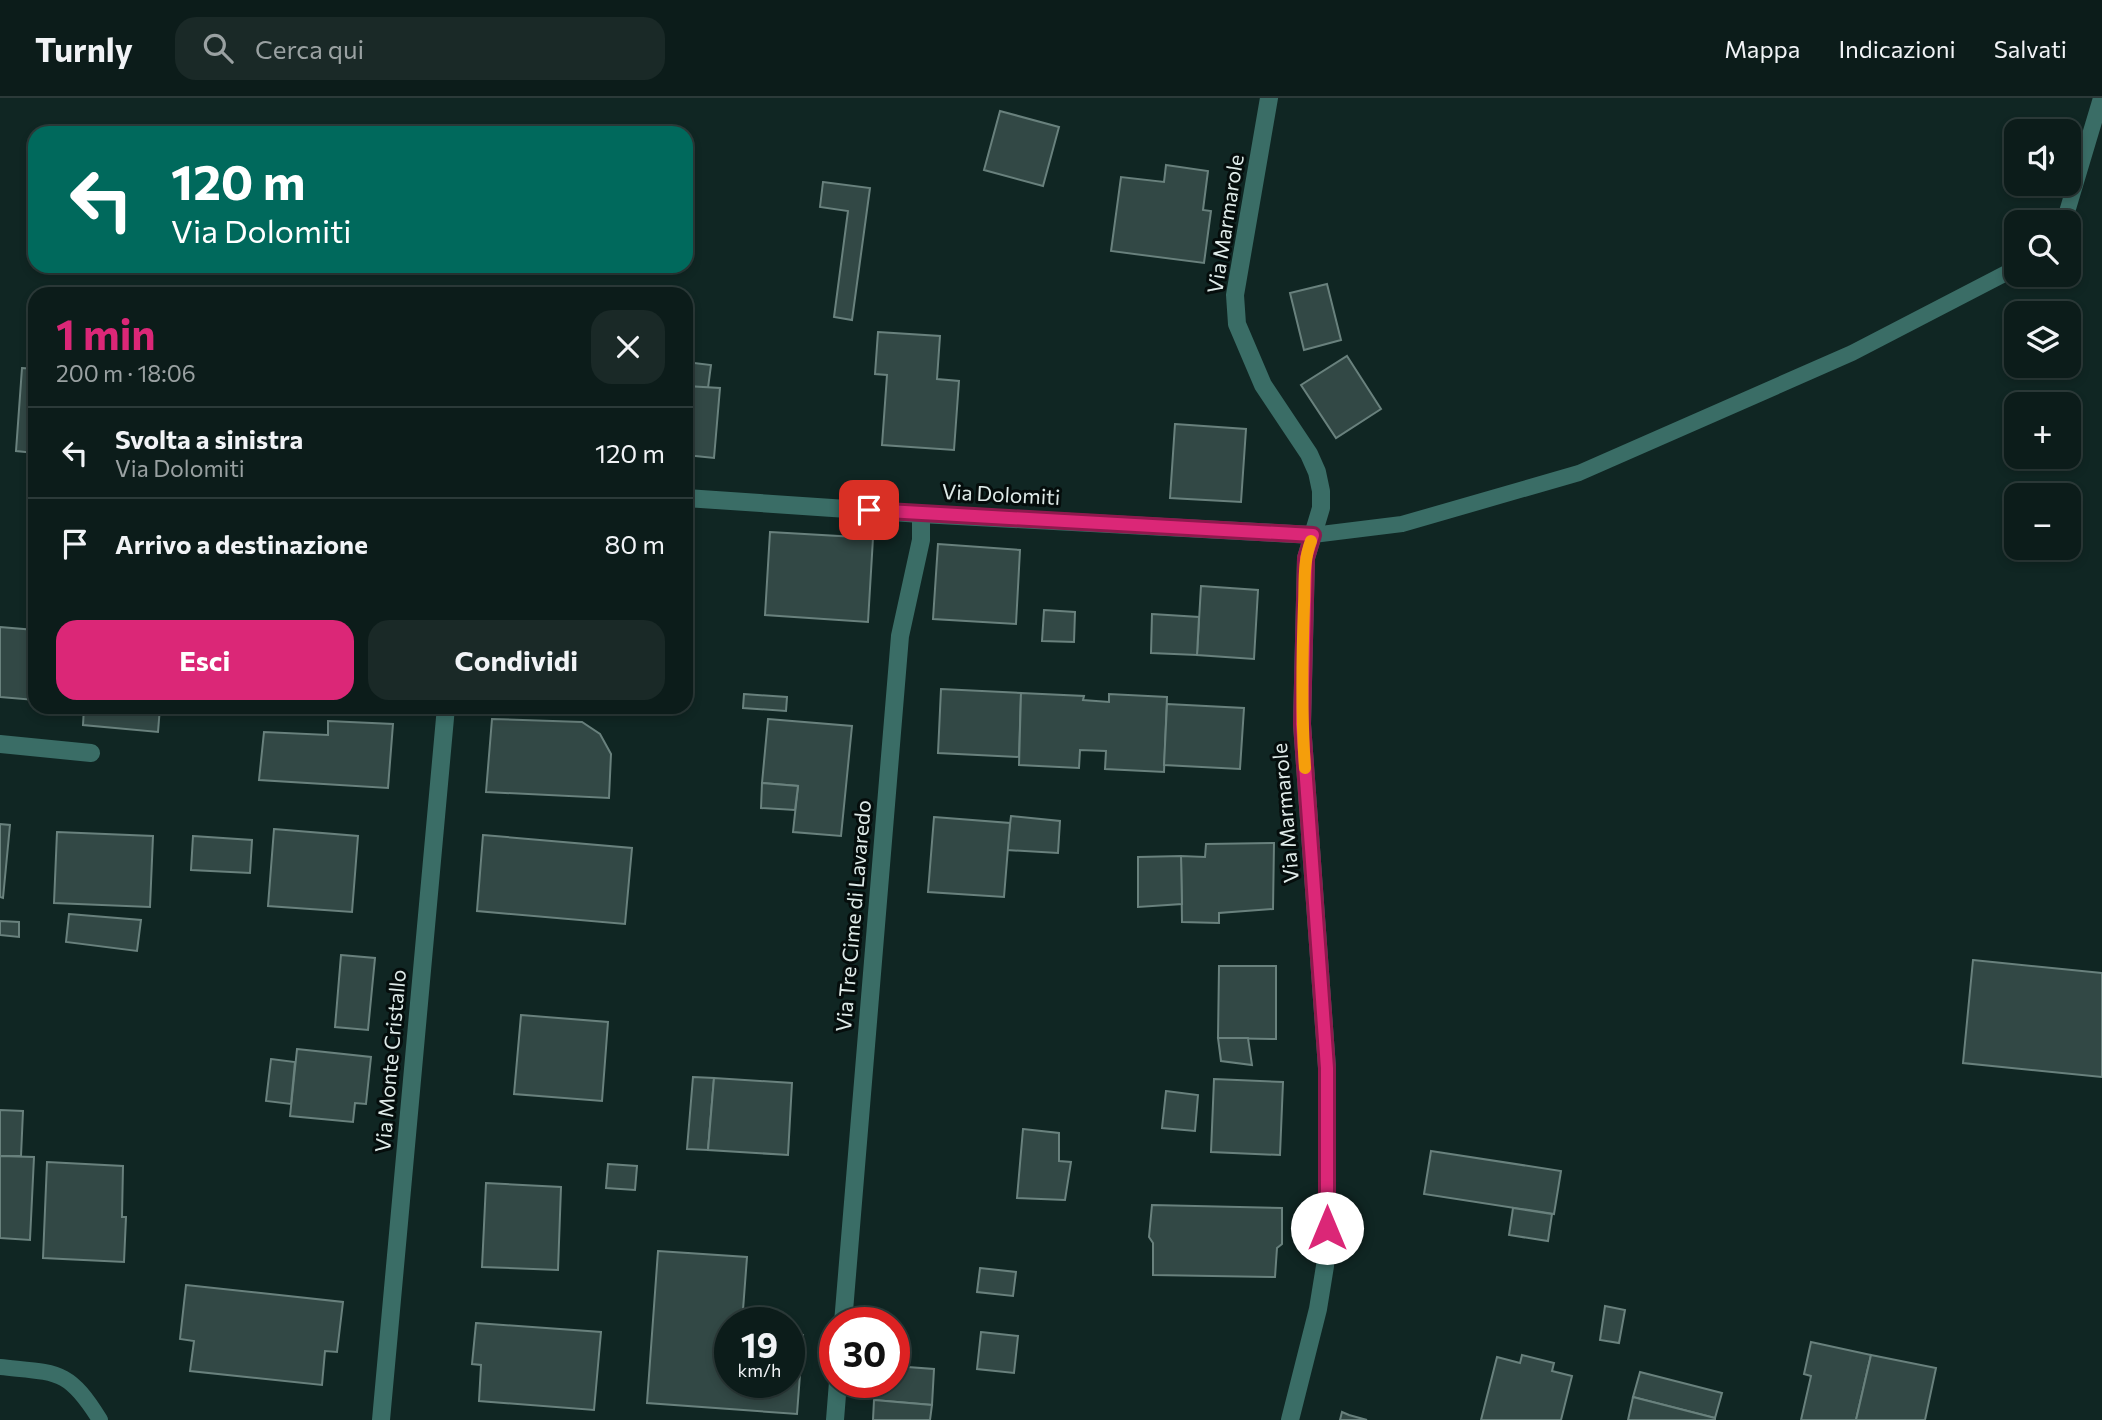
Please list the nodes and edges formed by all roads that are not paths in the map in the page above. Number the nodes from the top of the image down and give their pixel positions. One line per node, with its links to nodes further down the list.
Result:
1 (1269, 98): 7 (street, Via Marmarole)
2 (2101, 98): 3 (lane)
3 (2068, 210)
4 (2004, 274): 7 (lane)
5 (693, 498): 6 (street, Via Dolomiti)
6 (921, 514): 7 (street, Via Dolomiti); 11 (street, Via Tre Cime di Lavaredo)
7 (1313, 535): 17 (street, Via Marmarole)
8 (445, 714): 15 (street, Via Monte Cristallo)
9 (0, 744): 10 (street)
10 (91, 753)
11 (844, 1307)
12 (0, 1367): 14 (lane)
13 (837, 1398): 16 (street)
14 (100, 1420)
15 (382, 1420)
16 (835, 1420)
17 (1290, 1420)

